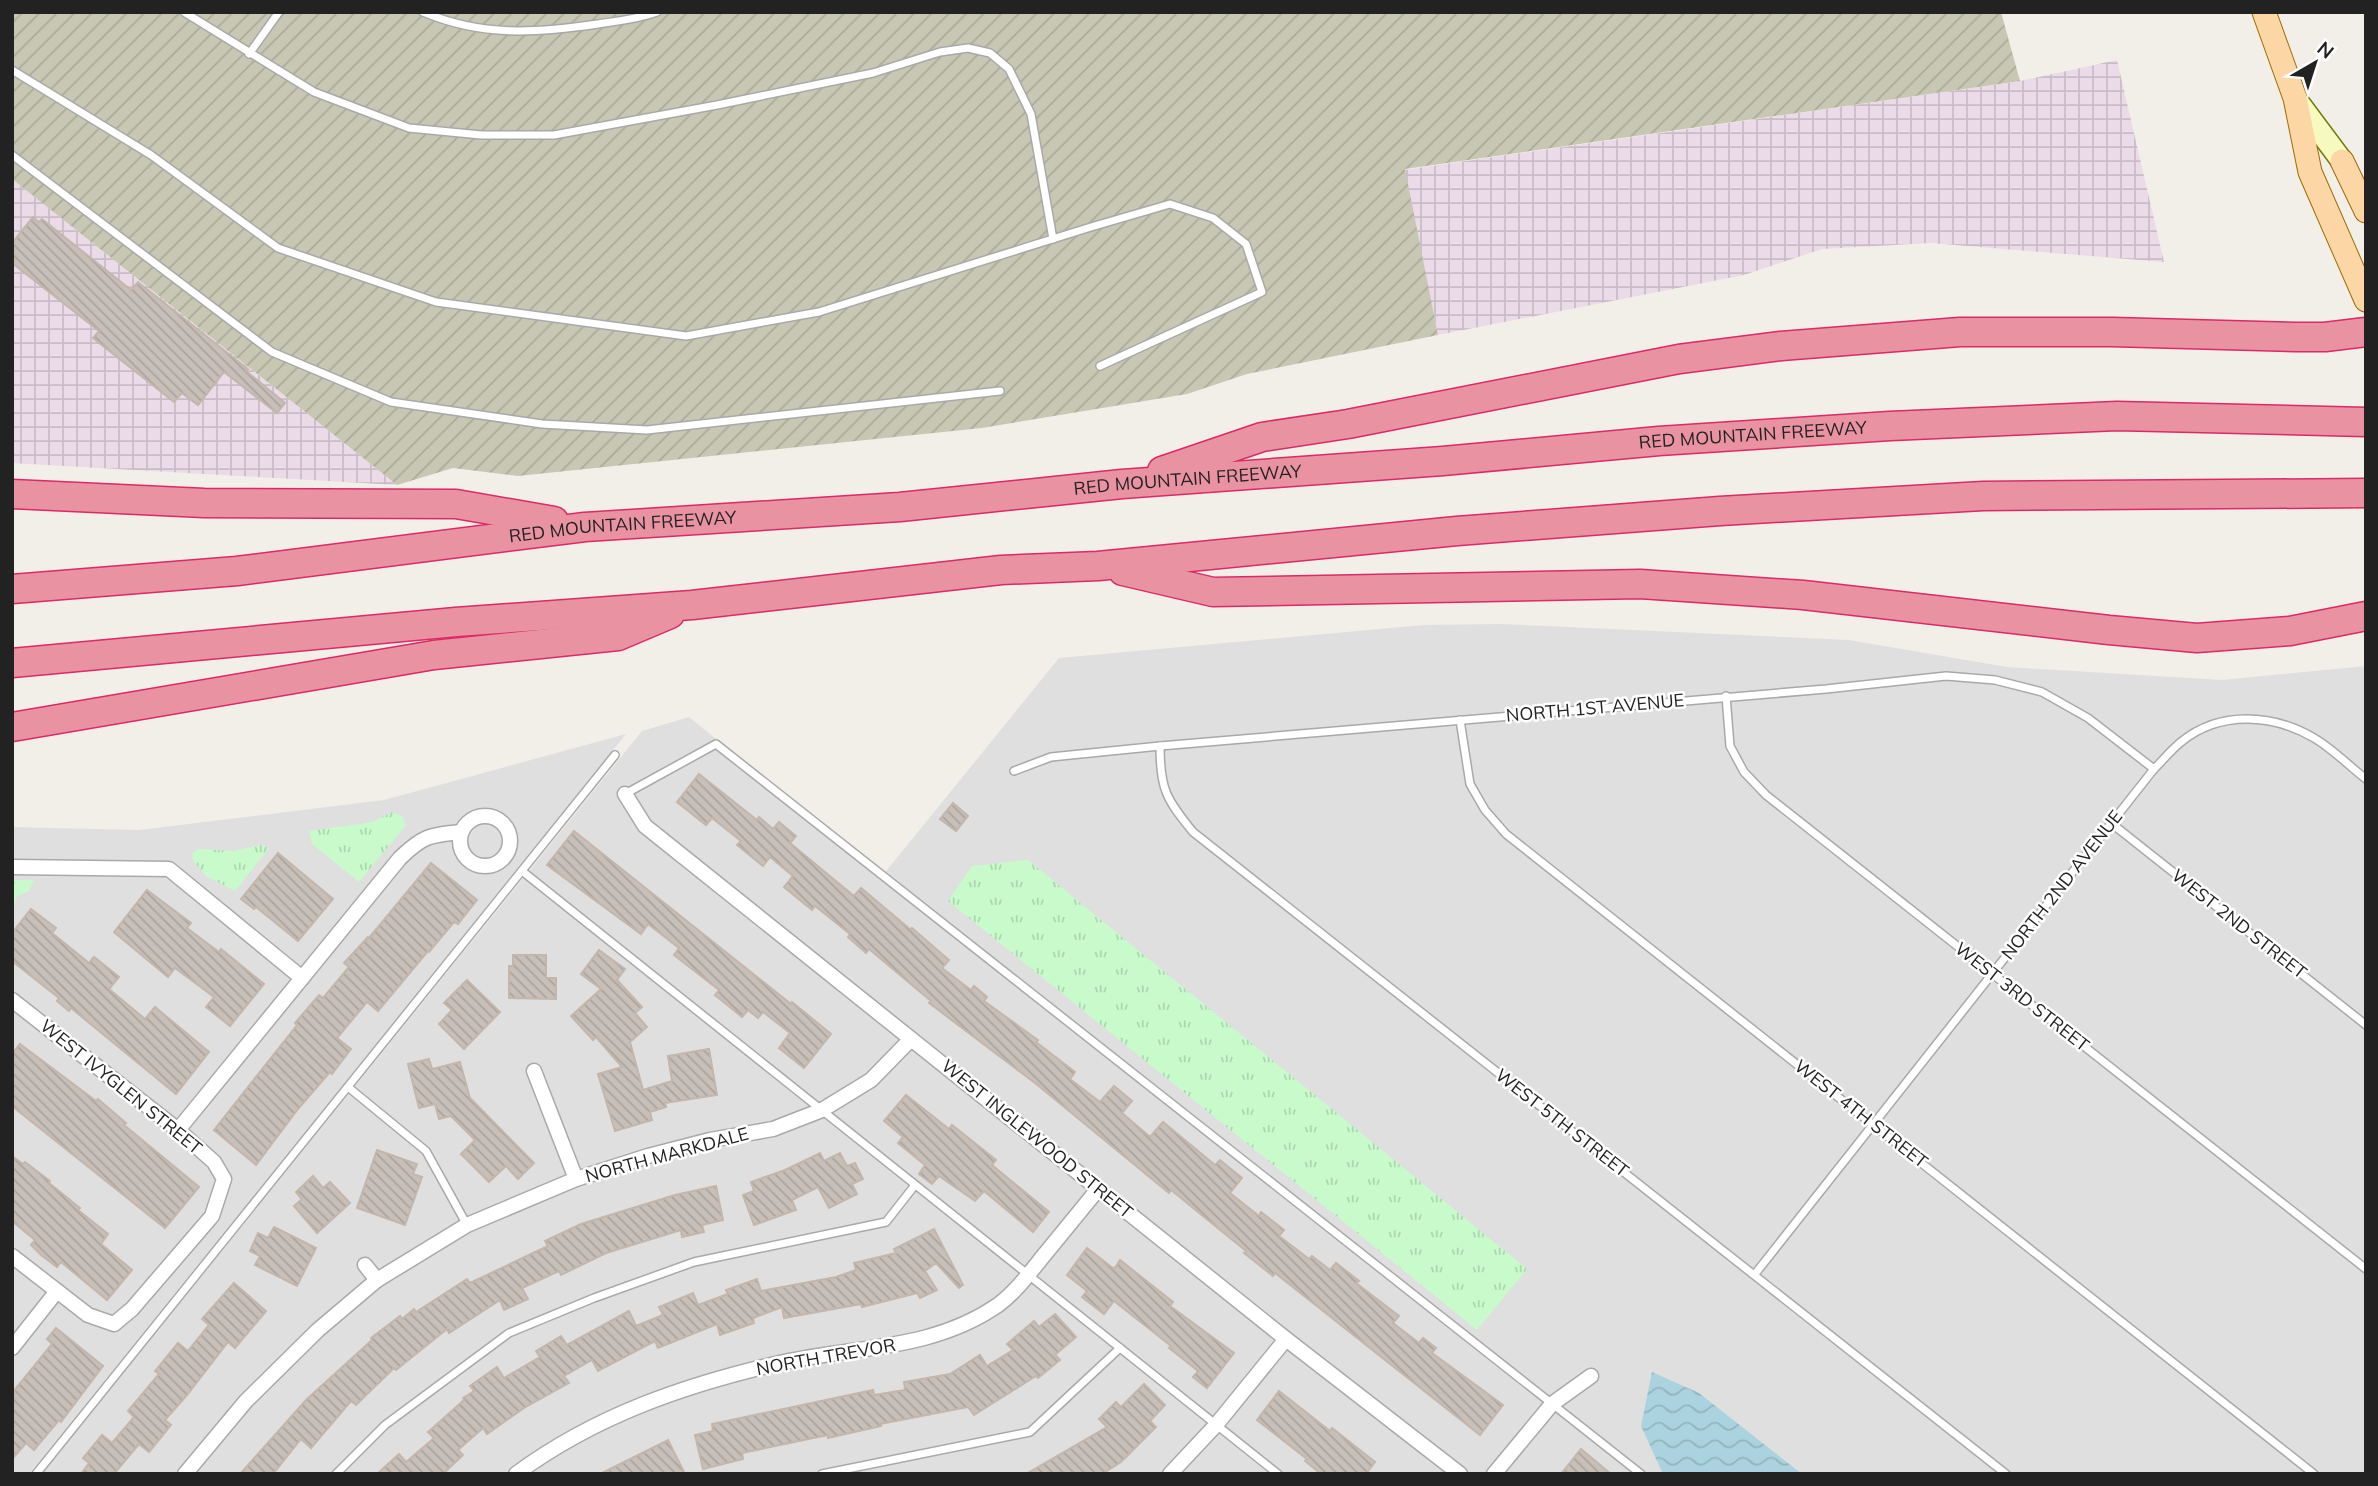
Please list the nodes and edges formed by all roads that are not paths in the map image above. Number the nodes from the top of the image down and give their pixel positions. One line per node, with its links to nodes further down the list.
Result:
1 (184, 12): 6 (lane)
2 (279, 12): 6 (lane)
3 (423, 12): 4 (lane)
4 (657, 12)
5 (2264, 12): 8 (main road)
6 (249, 54): 12 (lane)
7 (12, 70): 12 (lane)
8 (2295, 99): 10 (main road); 13 (main road)
9 (12, 155): 16 (lane)
10 (2342, 161): 11 (main road)
11 (2366, 211)
12 (1053, 239): 15 (lane)
13 (2366, 300)
14 (2366, 332): 18 (highway)
15 (1100, 366)
16 (1000, 391)
17 (2366, 422): 18 (highway, RED MOUNTAIN FREEWAY)
18 (1122, 484): 21 (highway, RED MOUNTAIN FREEWAY)
19 (2366, 493): 22 (highway)
20 (12, 494): 21 (highway)
21 (584, 527): 23 (highway, RED MOUNTAIN FREEWAY)
22 (1098, 566): 24 (highway); 25 (highway)
23 (12, 589)
24 (692, 605): 26 (highway); 29 (highway)
25 (2366, 616)
26 (12, 663)
27 (1727, 696): 28 (lane, NORTH 1ST AVENUE); 32 (lane, NORTH 1ST AVENUE); 40 (lane, WEST 3RD STREET)
28 (1460, 720): 30 (lane, NORTH 1ST AVENUE); 48 (lane, WEST 4TH STREET)
29 (12, 727)
30 (1160, 746): 33 (lane, NORTH 1ST AVENUE); 57 (lane, WEST 5TH STREET)
31 (615, 755): 39 (lane)
32 (2154, 769): 34 (lane, NORTH 2ND AVENUE); 36 (lane, NORTH 2ND AVENUE)
33 (1014, 771)
34 (2366, 779)
35 (625, 794): 44 (street, WEST INGLEWOOD STREET); 65 (lane)
36 (2111, 823): 40 (lane, NORTH 2ND AVENUE); 43 (lane, WEST 2ND STREET)
37 (461, 832): 41 (street)
38 (12, 866): 41 (street)
39 (522, 871): 46 (lane); 47 (lane)
40 (1993, 973): 48 (lane, NORTH 2ND AVENUE); 56 (lane, WEST 3RD STREET)
41 (302, 978): 49 (street)
42 (12, 1000): 49 (street, WEST IVYGLEN STREET)
43 (2366, 1025)
44 (911, 1039): 47 (street, NORTH MARKDALE); 52 (street, WEST INGLEWOOD STREET)
45 (534, 1071): 50 (street)
46 (348, 1087): 53 (lane); 67 (lane)
47 (822, 1110): 50 (street, NORTH MARKDALE); 51 (lane)
48 (1873, 1125): 57 (lane, NORTH 2ND AVENUE); 78 (lane, WEST 4TH STREET)
49 (178, 1130): 60 (street, WEST IVYGLEN STREET)
50 (576, 1179): 53 (street, NORTH MARKDALE)
51 (915, 1185): 58 (lane); 69 (lane)
52 (1099, 1188): 58 (street, NORTH TREVOR); 61 (street, WEST INGLEWOOD STREET)
53 (467, 1225): 59 (street, NORTH MARKDALE)
54 (12, 1256): 60 (street)
55 (365, 1265): 59 (street)
56 (2366, 1269)
57 (1755, 1274): 77 (lane, WEST 5TH STREET)
58 (1028, 1275): 63 (lane); 70 (street, NORTH TREVOR)
59 (377, 1280): 68 (street, NORTH MARKDALE)
60 (57, 1291): 62 (street)
61 (1286, 1339): 66 (street); 74 (street, WEST INGLEWOOD STREET)
62 (12, 1348)
63 (1120, 1348): 66 (lane); 71 (lane)
64 (1591, 1376): 65 (street)
65 (1552, 1404): 75 (street); 76 (lane)
66 (1216, 1425): 72 (street); 73 (lane)
67 (36, 1474)
68 (185, 1474)
69 (336, 1474)
70 (516, 1474)
71 (822, 1474)
72 (1170, 1474)
73 (1278, 1474)
74 (1460, 1474)
75 (1494, 1474)
76 (1641, 1474)
77 (2006, 1474)
78 (2314, 1474)

